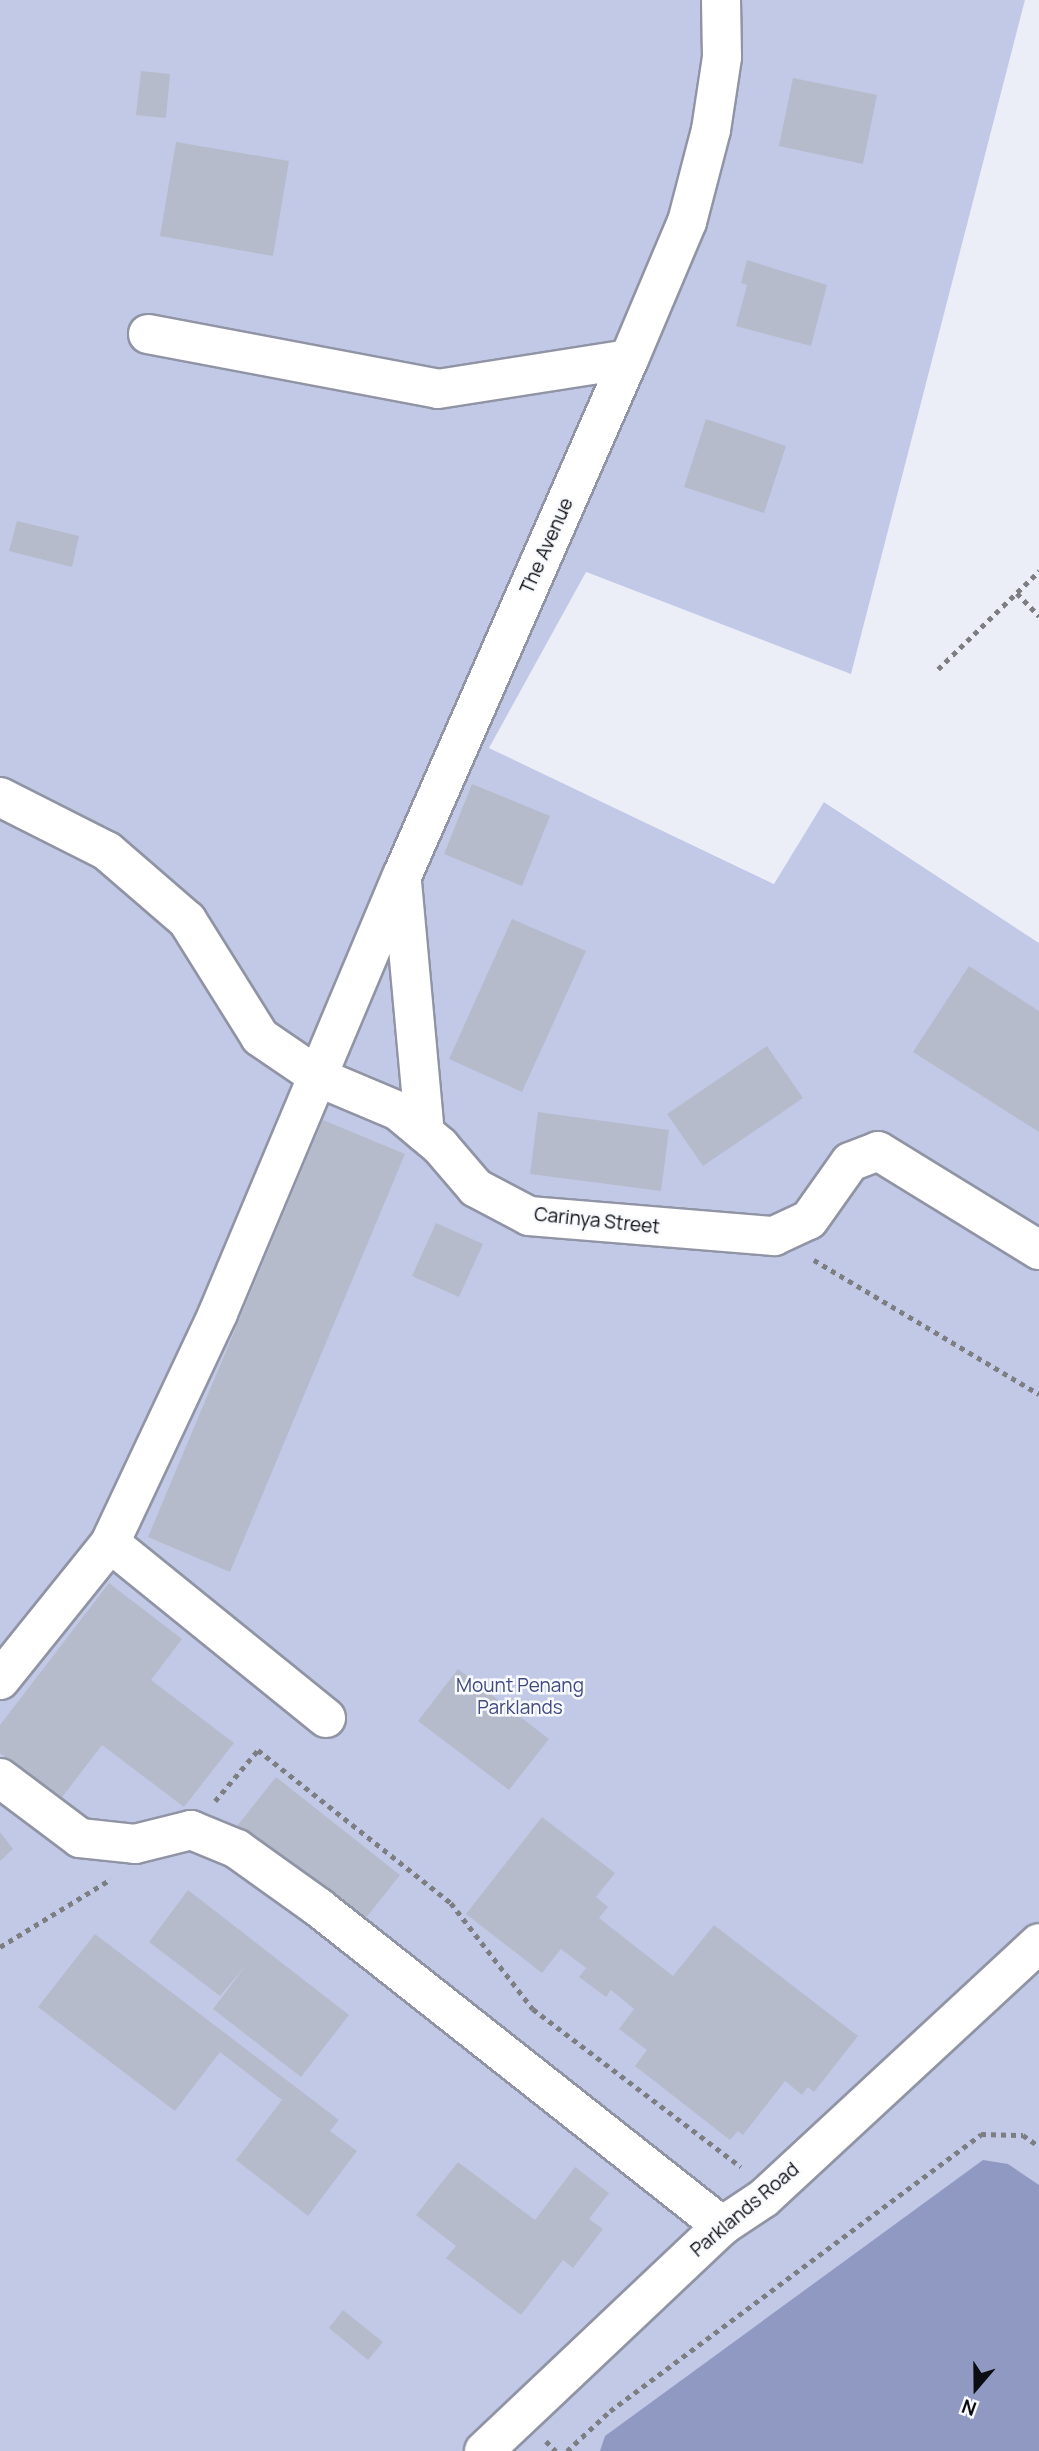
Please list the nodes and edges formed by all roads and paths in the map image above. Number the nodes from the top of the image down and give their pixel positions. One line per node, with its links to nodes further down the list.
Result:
1 (721, 0): 3 (street, The Avenue)
2 (148, 334): 3 (street)
3 (629, 359): 9 (street, The Avenue)
4 (1039, 571): 5 (path)
5 (1017, 593): 6 (path); 7 (path)
6 (1039, 616)
7 (938, 669)
8 (0, 797): 10 (street, Carinya Street)
9 (402, 876): 10 (street, The Avenue); 11 (street)
10 (320, 1078): 11 (street, Carinya Street); 15 (street, The Avenue)
11 (425, 1133): 12 (street, Carinya Street)
12 (774, 1236): 13 (street, Carinya Street); 14 (path)
13 (1039, 1250)
14 (1039, 1394)
15 (110, 1544): 16 (street, The Avenue); 17 (street)
16 (0, 1680)
17 (326, 1718)
18 (0, 1778): 21 (street)
19 (1039, 1943): 21 (street, Parklands Road)
20 (1039, 2146): 23 (path)
21 (722, 2226): 22 (street, Parklands Road)
22 (484, 2451)
23 (567, 2451)

